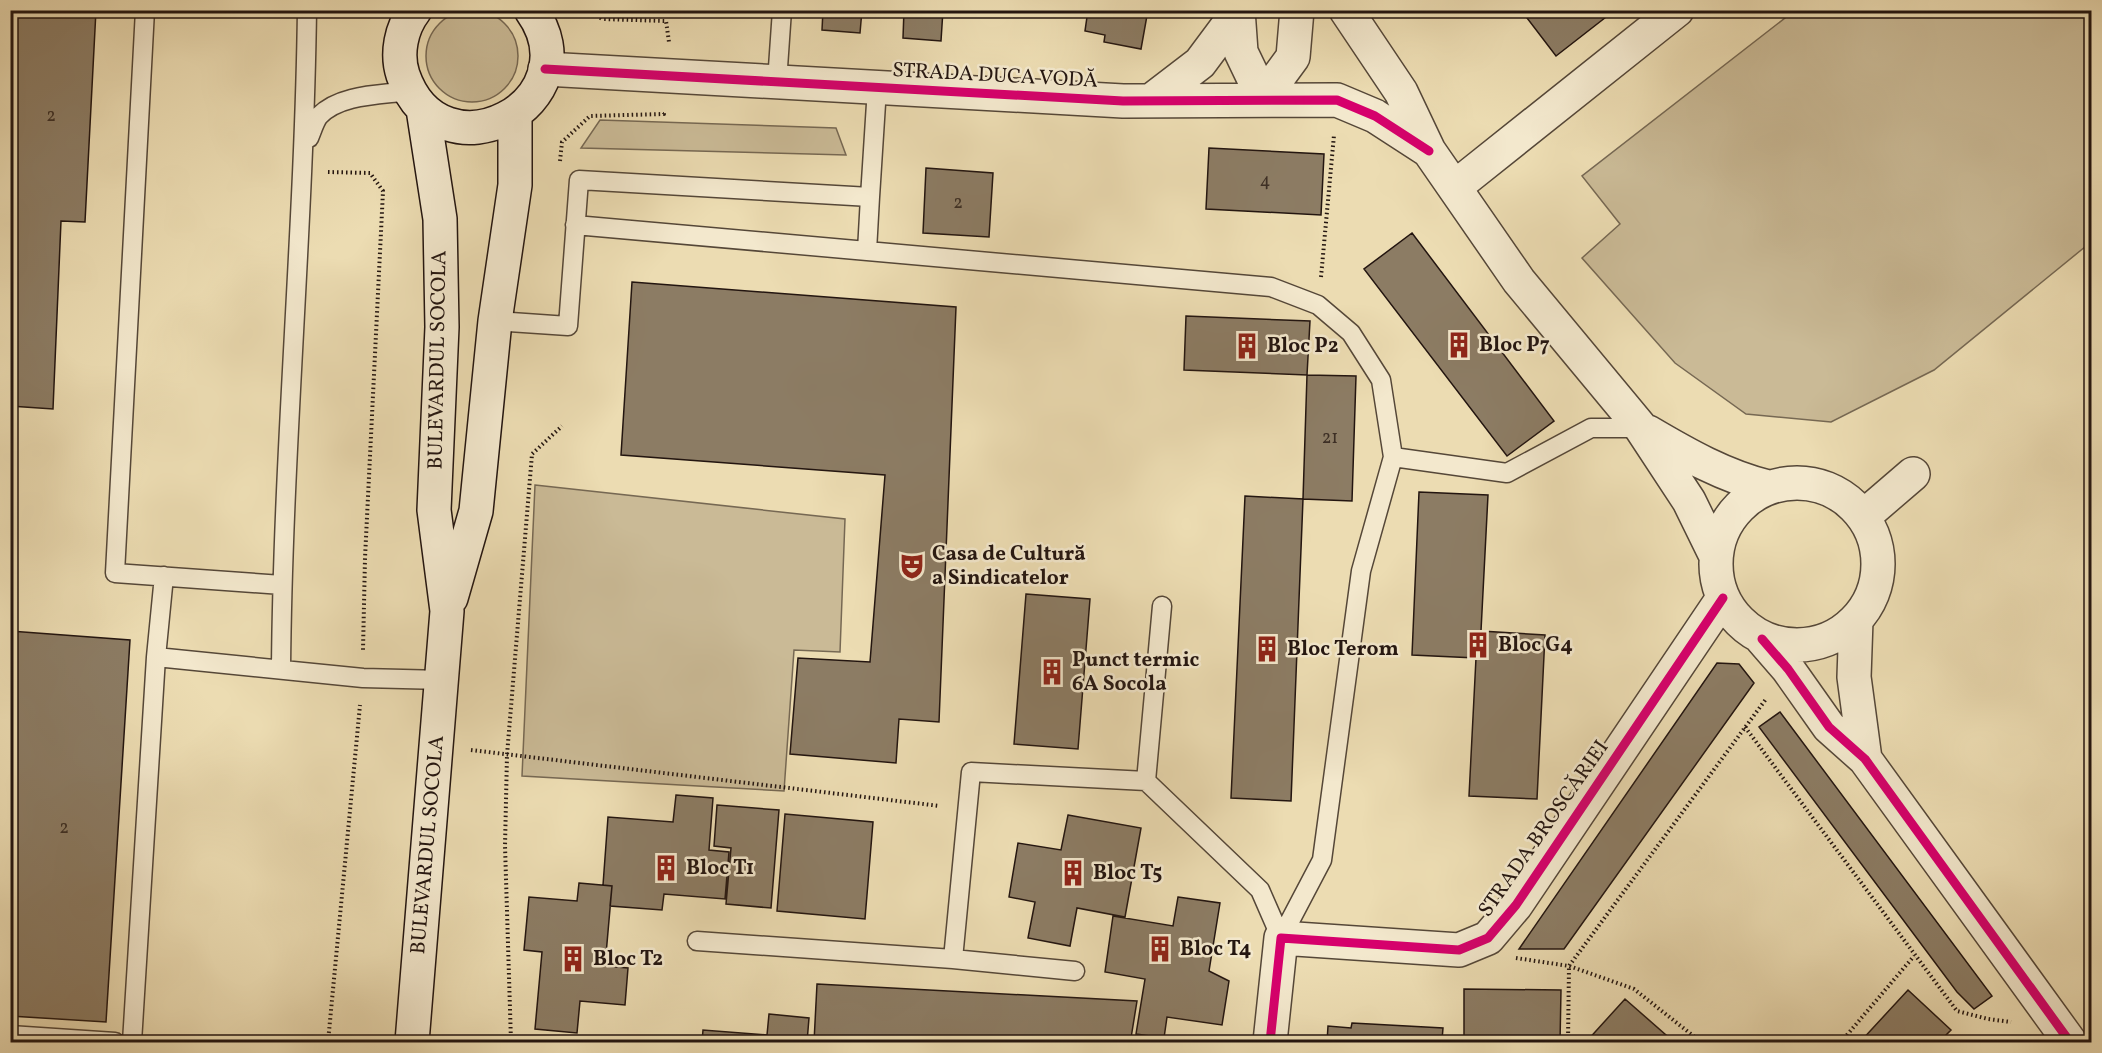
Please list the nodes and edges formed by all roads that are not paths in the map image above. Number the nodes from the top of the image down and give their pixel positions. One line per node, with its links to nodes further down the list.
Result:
1 (146, 10): 30 (lane)
2 (307, 10): 17 (lane)
3 (415, 10): 15 (street, BULEVARDUL SOCOLA)
4 (782, 10): 11 (lane)
5 (1297, 10): 13 (street)
6 (1346, 10): 18 (street)
7 (1677, 10): 19 (street)
8 (1238, 11): 13 (street); 14 (street)
9 (535, 14): 10 (street)
10 (545, 69): 11 (street, STRADA DUCA VODĂ); 16 (street)
11 (777, 82): 12 (street, STRADA DUCA VODĂ)
12 (877, 88): 14 (street, STRADA DUCA VODĂ); 20 (lane)
13 (1263, 98): 14 (street, STRADA DUCA VODĂ); 18 (street, STRADA DUCA VODĂ)
14 (1153, 99)
15 (416, 100): 16 (street); 17 (lane); 34 (street, BULEVARDUL SOCOLA)
16 (515, 115): 23 (street, BULEVARDUL SOCOLA)
17 (305, 147): 31 (lane)
18 (1429, 151): 19 (street)
19 (1455, 187): 24 (street)
20 (870, 197): 21 (lane); 22 (lane)
21 (574, 225): 22 (lane); 23 (lane)
22 (867, 251): 25 (lane)
23 (495, 321): 34 (street, BULEVARDUL SOCOLA)
24 (1641, 428): 25 (lane); 27 (street); 29 (street)
25 (1393, 457): 42 (lane)
26 (1913, 474): 28 (street)
27 (1768, 487): 28 (street); 29 (street)
28 (1863, 517): 35 (street)
29 (1714, 552): 32 (street)
30 (164, 576): 31 (lane); 37 (lane)
31 (282, 585): 38 (lane)
32 (1723, 598): 36 (street); 42 (street, STRADA BROSCĂRIEI)
33 (1162, 606): 41 (lane)
34 (447, 611): 39 (street, BULEVARDUL SOCOLA)
35 (1856, 620): 36 (street); 40 (street)
36 (1762, 639): 40 (street)
37 (156, 657): 38 (lane); 48 (lane)
38 (281, 668): 39 (lane)
39 (442, 681): 49 (street, BULEVARDUL SOCOLA)
40 (1865, 759): 51 (street)
41 (1146, 781): 42 (lane); 44 (lane)
42 (1281, 938): 50 (street)
43 (698, 941): 44 (lane)
44 (953, 959): 45 (lane)
45 (1075, 971)
46 (10, 1035): 47 (lane)
47 (115, 1042)
48 (132, 1042)
49 (412, 1042)
50 (1270, 1042)
51 (2070, 1042)

